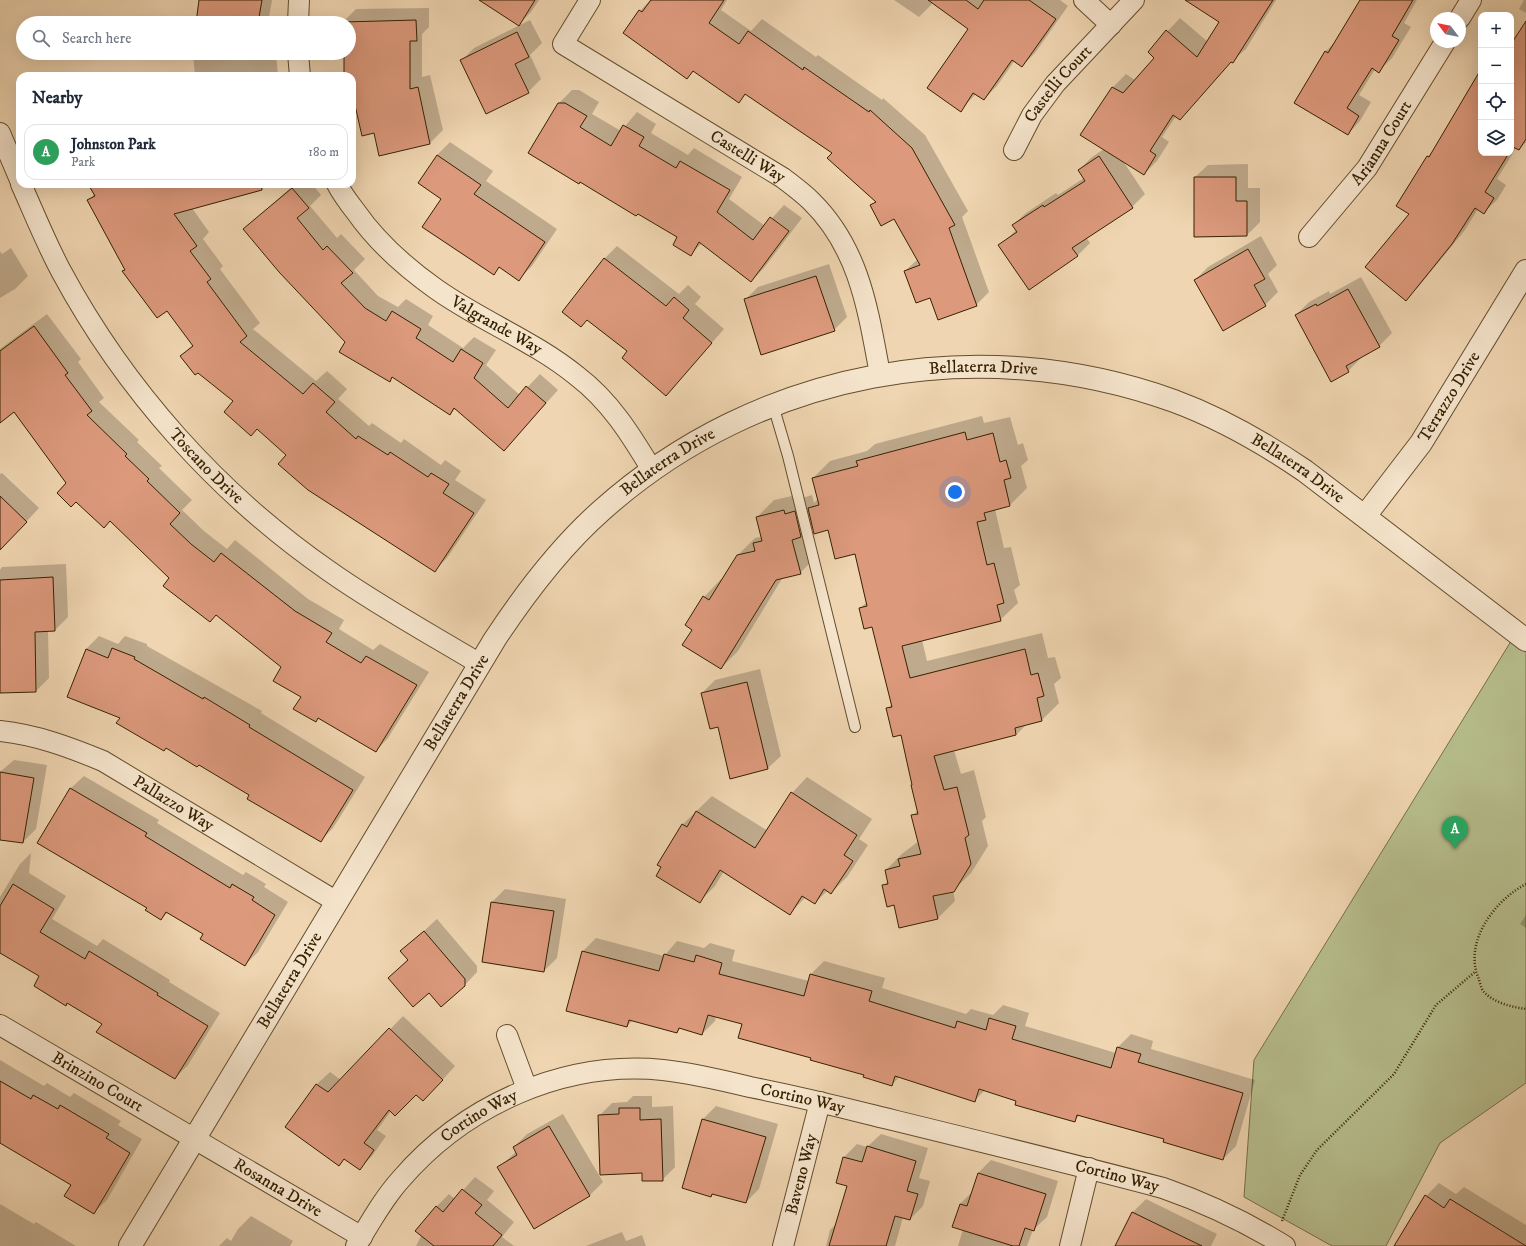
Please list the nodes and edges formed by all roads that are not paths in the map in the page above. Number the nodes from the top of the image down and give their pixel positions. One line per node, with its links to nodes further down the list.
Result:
1 (299, 0): 7 (street)
2 (590, 0): 19 (street, Castelli Way)
3 (1084, 0): 8 (street)
4 (1134, 0): 8 (street)
5 (1471, 0): 6 (street)
6 (1464, 12)
7 (298, 16)
8 (1111, 25): 13 (street, Castelli Court)
9 (1441, 48): 17 (street, Arianna Court)
10 (299, 60): 11 (street)
11 (300, 72)
12 (0, 133): 14 (street)
13 (1014, 150)
14 (16, 171)
15 (24, 188): 24 (street, Toscano Drive)
16 (340, 188): 21 (street, Valgrande Way)
17 (1309, 237)
18 (1526, 271): 22 (street, Terrazzo Drive)
19 (880, 374): 20 (street, Bellaterra Drive); 22 (street, Bellaterra Drive)
20 (773, 405): 21 (street, Bellaterra Drive); 25 (lane)
21 (652, 470): 24 (street, Bellaterra Drive)
22 (1365, 516): 23 (street, Bellaterra Drive)
23 (1526, 640)
24 (480, 664): 27 (street, Bellaterra Drive)
25 (855, 727)
26 (0, 731): 27 (street, Pallazzo Way)
27 (337, 902): 32 (street, Bellaterra Drive)
28 (0, 1025): 32 (street, Brinzino Court)
29 (507, 1035): 30 (street)
30 (527, 1089): 31 (street, Cortino Way); 34 (street, Cortino Way)
31 (820, 1102): 33 (street, Cortino Way); 37 (street, Baveno Way)
32 (195, 1139): 34 (street, Rosanna Drive); 36 (street, Bellaterra Drive)
33 (1089, 1168): 35 (street, Cortino Way); 38 (street)
34 (359, 1241)
35 (1280, 1243)
36 (130, 1246)
37 (783, 1246)
38 (1070, 1246)

